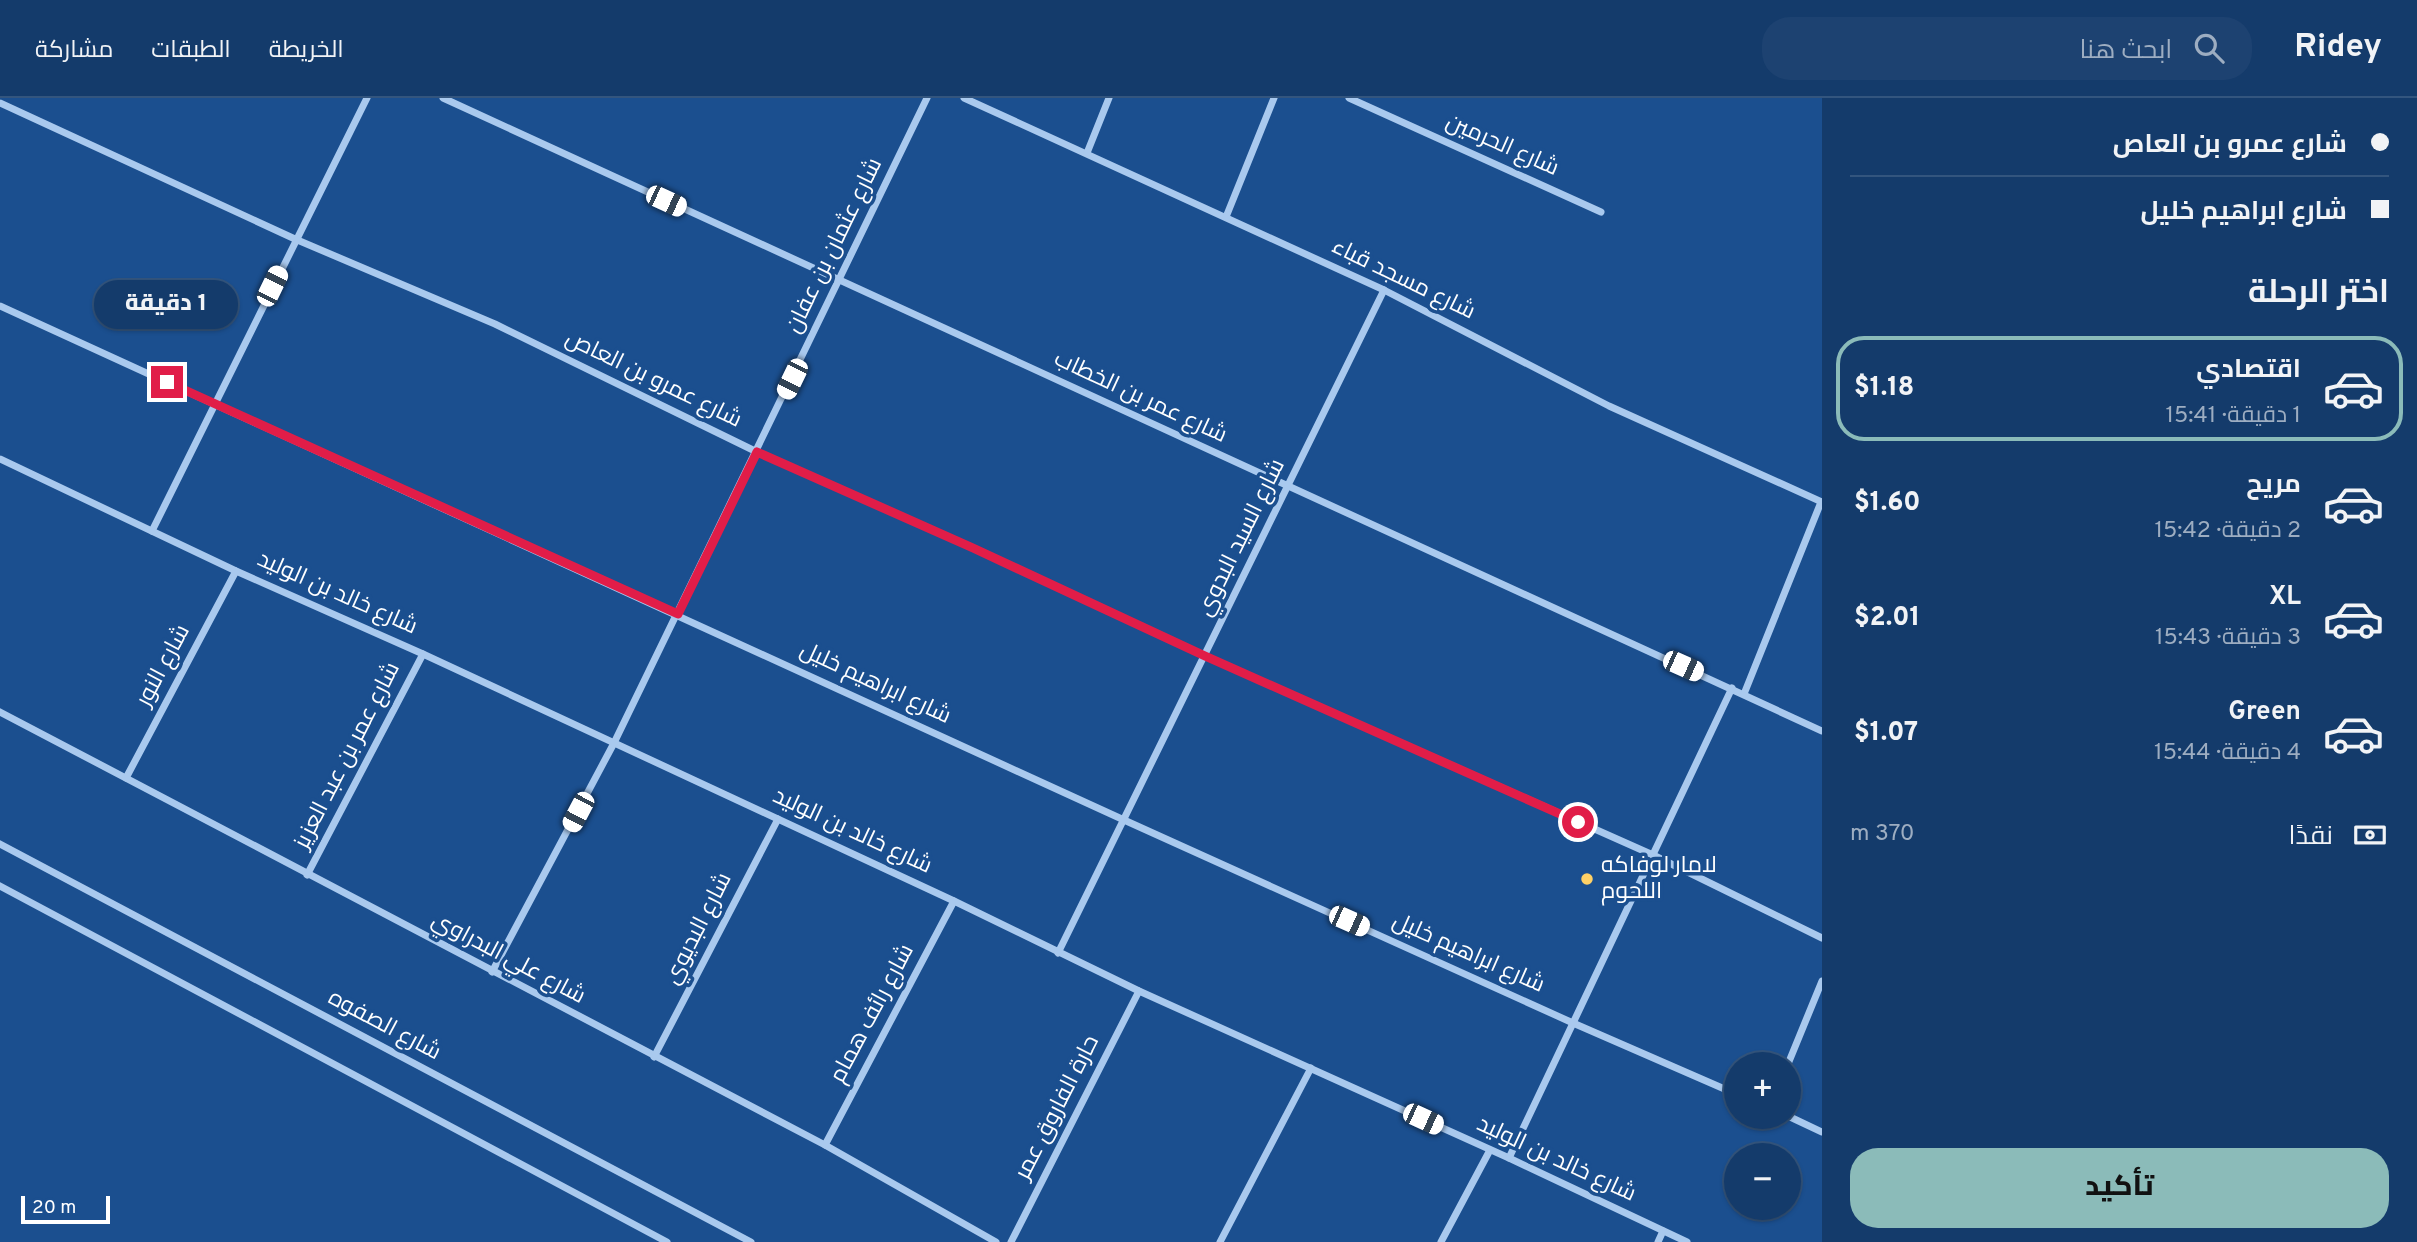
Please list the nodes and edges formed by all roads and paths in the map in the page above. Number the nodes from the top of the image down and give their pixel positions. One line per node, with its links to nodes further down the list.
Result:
1 (367, 98): 12 (street)
2 (443, 98): 13 (street, شارع عمر بن الخطاب)
3 (927, 98): 13 (street, شارع عثمان بن عفان)
4 (964, 98): 9 (street, شارع مسجد قباء)
5 (1110, 98): 9 (street)
6 (1273, 98): 11 (street)
7 (1349, 98): 10 (street, شارع الحرمين)
8 (0, 103): 12 (street, شارع عمرو بن العاص)
9 (1087, 153): 11 (street, شارع مسجد قباء)
10 (1601, 212)
11 (1226, 217): 14 (street, شارع مسجد قباء)
12 (295, 239): 16 (street); 17 (street, شارع عمرو بن العاص)
13 (839, 280): 17 (street, شارع عثمان بن عفان); 19 (street, شارع عمر بن الخطاب)
14 (1384, 290): 19 (street, شارع السيد البدوي); 20 (street, شارع مسجد قباء)
15 (0, 306): 16 (street, شارع ابراهيم خليل)
16 (214, 404): 21 (street); 23 (street, شارع ابراهيم خليل)
17 (757, 452): 23 (street, شارع عثمان بن عفان); 25 (street, شارع عمرو بن العاص)
18 (0, 459): 21 (street, شارع خالد بن الوليد)
19 (1288, 487): 25 (street, شارع السيد البدوي); 26 (street, شارع عمر بن الخطاب)
20 (1822, 502): 27 (street)
21 (152, 531): 22 (street, شارع خالد بن الوليد)
22 (236, 571): 24 (street, شارع خالد بن الوليد); 31 (street, شارع النور)
23 (678, 614): 30 (street, شارع عثمان بن عفان); 33 (street, شارع ابراهيم خليل)
24 (423, 654): 30 (street, شارع خالد بن الوليد); 36 (street, شارع عمر بن عبد العزيز)
25 (1205, 656): 33 (street, شارع السيد البدوي); 35 (street, شارع عمرو بن العاص)
26 (1732, 688): 27 (street, شارع عمر بن الخطاب); 35 (street)
27 (1744, 694): 29 (street, شارع عمر بن الخطاب)
28 (0, 712): 31 (street, شارع علي البدراوي)
29 (1822, 731)
30 (614, 743): 32 (street, شارع خالد بن الوليد); 41 (street, شارع عثمان بن عفان)
31 (126, 778): 36 (street, شارع علي البدراوي)
32 (778, 819): 38 (street, شارع خالد بن الوليد); 46 (street, شارع البديوي)
33 (1124, 820): 40 (street, شارع السيد البدوي); 44 (street, شارع ابراهيم خليل)
34 (0, 844): 56 (street, شارع الصفوه)
35 (1653, 855): 39 (street, شارع عمرو بن العاص); 44 (street)
36 (307, 875): 41 (street, شارع علي البدراوي)
37 (0, 886): 55 (street)
38 (954, 901): 40 (street, شارع خالد بن الوليد); 51 (street, شارع رائف همام)
39 (1822, 937)
40 (1058, 953): 43 (street, شارع خالد بن الوليد)
41 (492, 972): 46 (street, شارع علي البدراوي)
42 (1822, 981): 45 (street)
43 (1139, 991): 47 (street, شارع خالد بن الوليد); 58 (street, حارة الفاروق عمر)
44 (1573, 1023): 48 (street, شارع ابراهيم خليل); 53 (street)
45 (1793, 1052)
46 (654, 1057): 51 (street, شارع علي البدراوي)
47 (1311, 1068): 52 (street, شارع خالد بن الوليد); 59 (street)
48 (1724, 1089)
49 (1801, 1122): 50 (street)
50 (1822, 1132)
51 (825, 1145): 57 (street, شارع علي البدراوي)
52 (1490, 1150): 53 (street, شارع خالد بن الوليد); 60 (street)
53 (1509, 1158): 54 (street, شارع خالد بن الوليد)
54 (1664, 1231): 61 (street); 62 (street, شارع خالد بن الوليد)
55 (667, 1242)
56 (751, 1242)
57 (996, 1242)
58 (1011, 1242)
59 (1220, 1242)
60 (1441, 1242)
61 (1658, 1242)
62 (1687, 1242)

